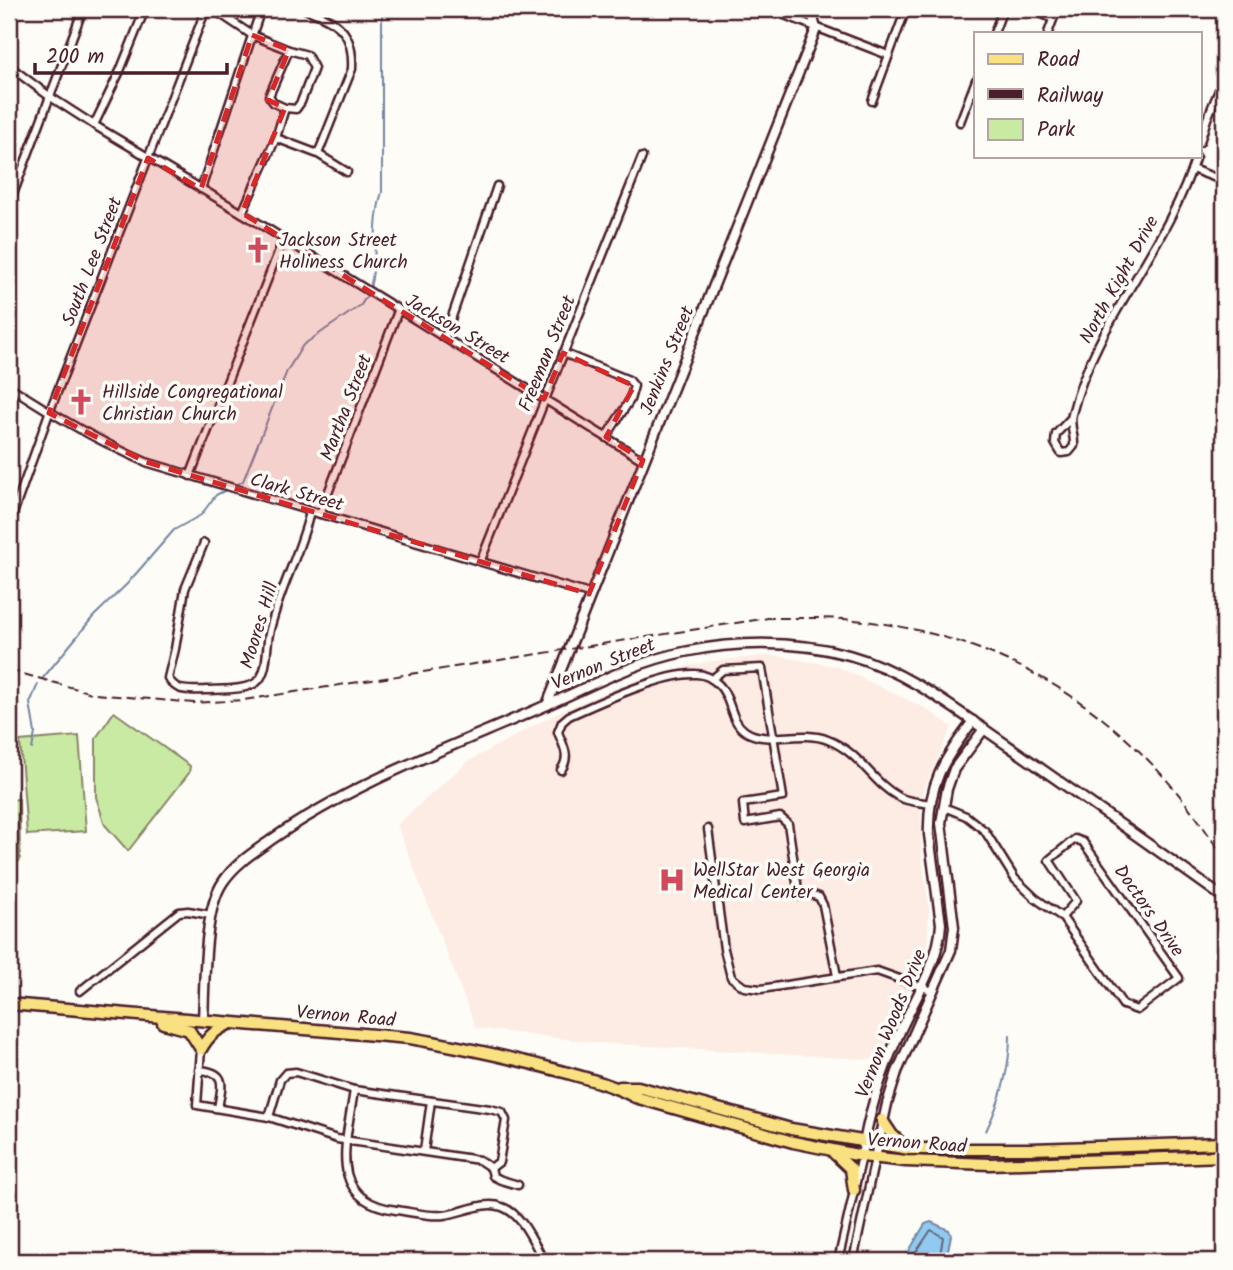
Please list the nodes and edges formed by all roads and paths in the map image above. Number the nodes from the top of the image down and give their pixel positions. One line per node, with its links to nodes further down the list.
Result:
1 (83, 9): 23 (street)
2 (145, 9): 27 (street)
3 (206, 9): 32 (street, South Lee Street)
4 (212, 9): 17 (street)
5 (261, 9): 17 (street)
6 (305, 9): 30 (street)
7 (769, 9): 14 (street)
8 (811, 9): 14 (street)
9 (906, 9): 19 (street)
10 (1003, 9): 15 (street)
11 (1032, 9): 13 (street)
12 (1057, 9): 13 (street)
13 (1054, 19): 16 (street)
14 (816, 29): 19 (street); 50 (street, Jenkins Street)
15 (994, 32)
16 (1048, 32)
17 (252, 35): 18 (street); 38 (street)
18 (289, 50): 25 (street); 25 (street)
19 (888, 55): 24 (street)
20 (9, 66): 23 (street, Jackson Street)
21 (1224, 78): 28 (street)
22 (974, 85): 26 (street)
23 (49, 96): 27 (street, Jackson Street); 39 (street)
24 (872, 101)
25 (285, 108): 29 (street)
26 (960, 121)
27 (94, 125): 32 (street, Jackson Street)
28 (1202, 135)
29 (276, 138): 30 (street); 40 (street)
30 (318, 154): 35 (street)
31 (642, 157): 44 (street, Freeman Street)
32 (148, 158): 38 (street, Jackson Street); 47 (street, South Lee Street)
33 (1195, 158): 34 (street, North Kight Drive)
34 (1192, 169): 36 (street); 48 (street, North Kight Drive)
35 (347, 172)
36 (1224, 181)
37 (497, 186): 43 (street)
38 (201, 189): 40 (street, Jackson Street)
39 (9, 205)
40 (242, 213): 41 (street, Jackson Street)
41 (284, 240): 42 (street, Jackson Street); 51 (street)
42 (398, 311): 43 (street, Jackson Street); 53 (street, Martha Street)
43 (445, 337): 46 (street, Jackson Street)
44 (563, 353): 46 (street, Freeman Street); 49 (street)
45 (9, 386): 47 (street, Clark Street)
46 (544, 399): 49 (street, Jackson Street); 56 (street, Freeman Street)
47 (49, 412): 51 (street, Clark Street); 54 (street, South Lee Street)
48 (1071, 418): 48 (street, North Kight Drive)
49 (606, 437): 50 (street, Jackson Street)
50 (643, 460): 57 (street, Jenkins Street)
51 (190, 475): 52 (street, Clark Street)
52 (310, 512): 53 (street, Clark Street); 55 (street, Moores Hill)
53 (320, 514): 56 (street, Clark Street)
54 (9, 525)
55 (204, 543)
56 (481, 560): 57 (street, Clark Street)
57 (589, 594): 59 (street, Jenkins Street)
58 (712, 679): 62 (street); 62 (street); 63 (street)
59 (547, 705): 60 (street, Vernon Street); 68 (street, Vernon Street)
60 (973, 722): 61 (street, Vernon Street); 64 (street, Vernon Woods Drive)
61 (984, 729): 65 (street, Vernon Woods Drive); 67 (street, Vernon Street)
62 (774, 738): 64 (street); 70 (street)
63 (561, 770)
64 (930, 804): 65 (street); 71 (street, Vernon Woods Drive)
65 (944, 807): 69 (street, Doctors Drive); 73 (street, Vernon Woods Drive)
66 (708, 829): 70 (street)
67 (1221, 896)
68 (211, 915): 72 (street); 76 (street, Vernon Street)
69 (1062, 917): 69 (street, Doctors Drive)
70 (837, 976): 71 (street)
71 (921, 986): 73 (street); 87 (street, Vernon Woods Drive)
72 (80, 991)
73 (933, 991): 85 (street, Vernon Woods Drive)
74 (10, 1007): 75 (main road, Vernon Road)
75 (136, 1015): 76 (main road, Vernon Road); 78 (main road)
76 (202, 1020): 77 (main road, Vernon Road)
77 (232, 1022): 78 (main road); 80 (main road, Vernon Road)
78 (201, 1049): 79 (street)
79 (199, 1070): 83 (street); 83 (street)
80 (617, 1087): 87 (main road, Vernon Road); 91 (main road, Vernon Road)
81 (354, 1090): 82 (street); 84 (street); 86 (street)
82 (431, 1101): 92 (street); 96 (street)
83 (218, 1108): 84 (street)
84 (269, 1117): 86 (street)
85 (882, 1120): 89 (street, Vernon Woods Drive); 90 (main road)
86 (348, 1140): 92 (street); 99 (street)
87 (864, 1143): 89 (main road, Vernon Road); 93 (street, Vernon Woods Drive)
88 (1224, 1143): 90 (main road, Vernon Road)
89 (877, 1145): 90 (main road, Vernon Road); 95 (street, Vernon Woods Drive)
90 (909, 1149)
91 (830, 1150): 93 (main road, Vernon Road); 98 (main road)
92 (424, 1151): 96 (street)
93 (862, 1156): 95 (main road, Vernon Road); 98 (street, Vernon Woods Drive)
94 (1224, 1156): 95 (main road, Vernon Road)
95 (875, 1158): 101 (street, Vernon Woods Drive)
96 (491, 1168): 97 (street)
97 (518, 1185)
98 (854, 1190): 100 (street, Vernon Woods Drive)
99 (544, 1261)
100 (838, 1261)
101 (853, 1261)

